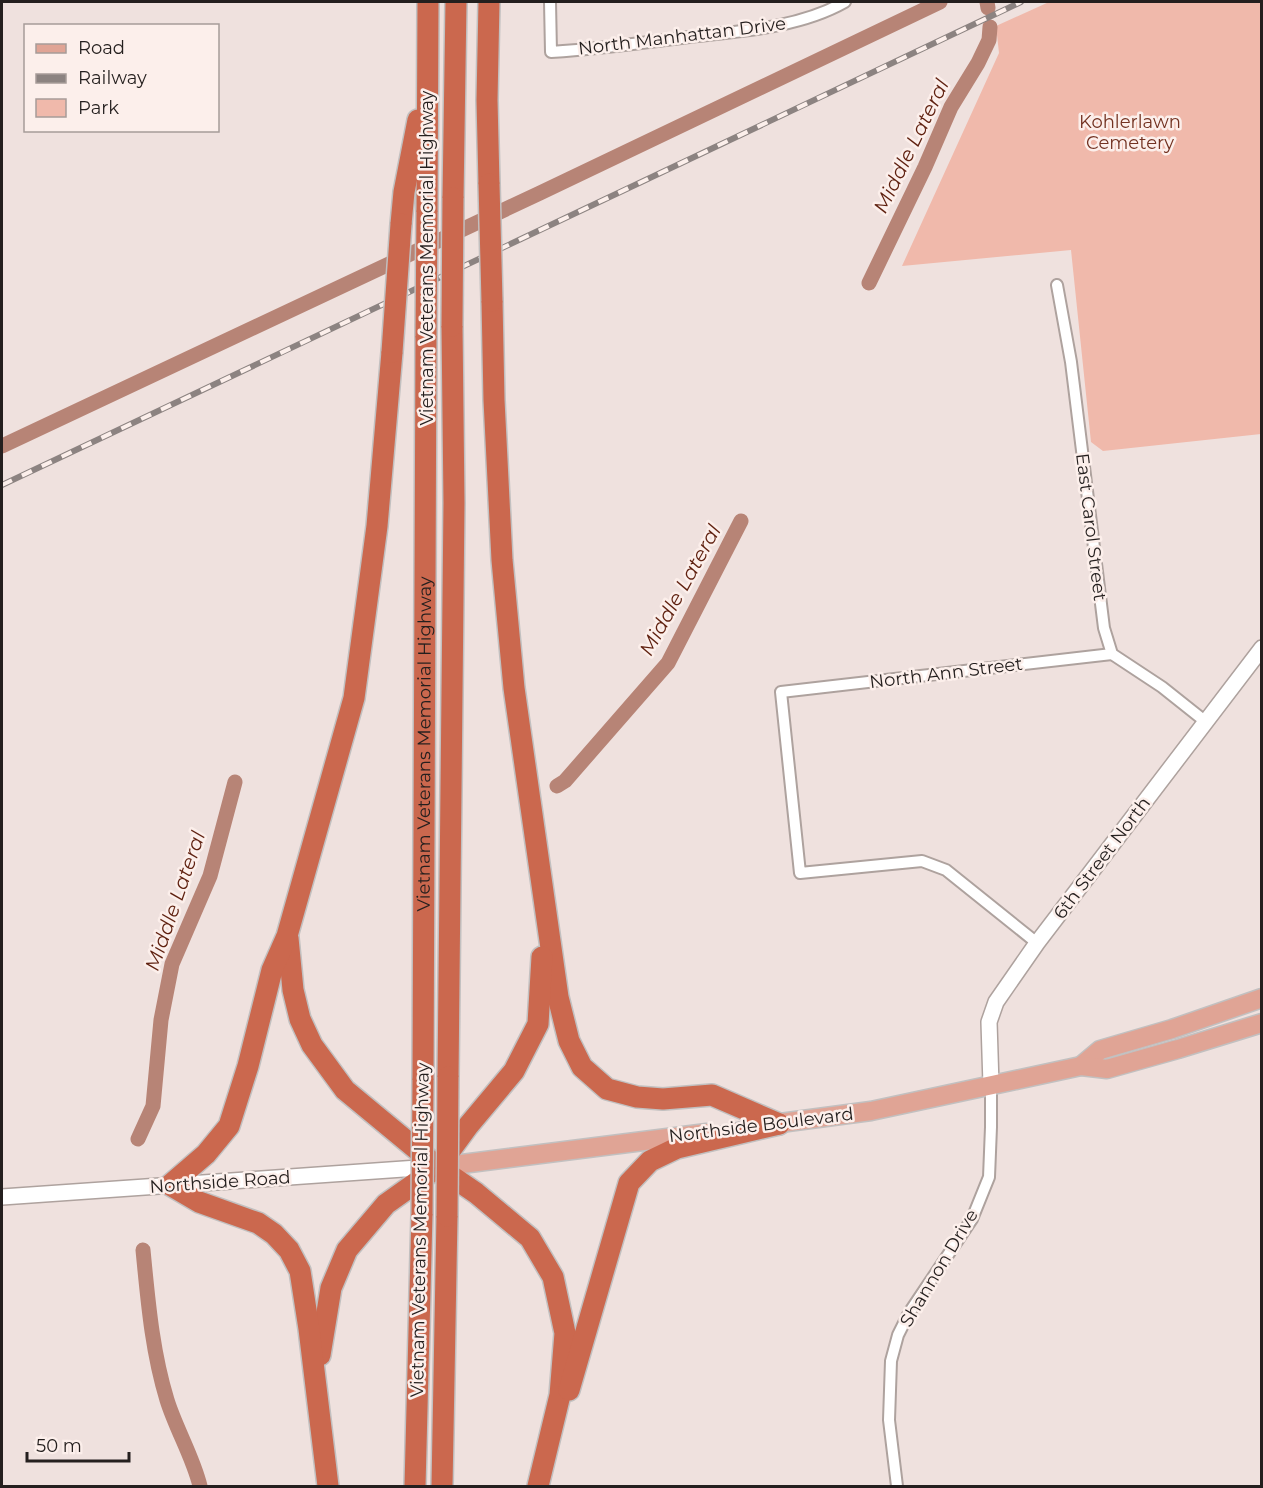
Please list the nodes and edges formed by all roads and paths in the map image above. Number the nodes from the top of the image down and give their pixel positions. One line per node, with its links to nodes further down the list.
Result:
1 (428, 2): 6 (highway, Vietnam Veterans Memorial Highway)
2 (456, 2): 26 (highway, Vietnam Veterans Memorial Highway, bridge)
3 (489, 2): 11 (highway, bridge)
4 (550, 2): 5 (street, North Manhattan Drive)
5 (844, 2)
6 (428, 72): 12 (highway, bridge); 25 (highway, Vietnam Veterans Memorial Highway, bridge)
7 (1057, 285): 9 (street, East Carol Street)
8 (1262, 648): 10 (street, 6th Street North)
9 (1112, 654): 10 (street); 13 (street, North Ann Street)
10 (1206, 722): 13 (street, 6th Street North)
11 (542, 881): 18 (highway); 19 (highway)
12 (287, 936): 19 (highway); 20 (highway)
13 (1037, 943): 17 (street, 6th Street North)
14 (1262, 998): 16 (main road, Northside Boulevard)
15 (1262, 1023): 16 (main road, Northside Boulevard)
16 (1081, 1066): 17 (main road, Northside Boulevard)
17 (991, 1085): 18 (main road, Northside Boulevard); 28 (street, Shannon Drive)
18 (779, 1124): 19 (main road, Northside Boulevard); 23 (highway)
19 (438, 1167): 20 (street, Northside Road); 22 (highway); 23 (highway)
20 (170, 1185): 21 (street, Northside Road); 22 (highway)
21 (2, 1197)
22 (318, 1400): 24 (highway)
23 (544, 1458): 27 (highway)
24 (328, 1486)
25 (415, 1486)
26 (442, 1486)
27 (538, 1486)
28 (897, 1486)

